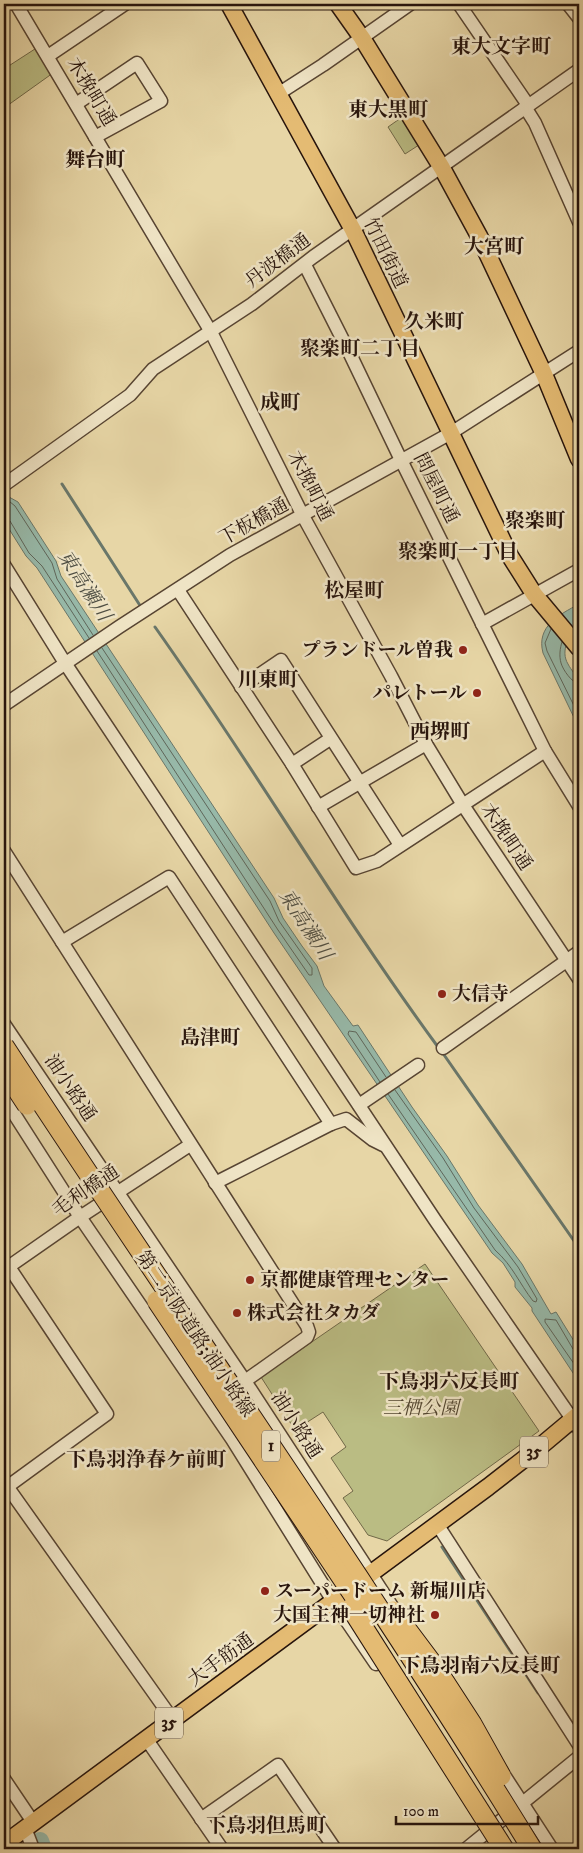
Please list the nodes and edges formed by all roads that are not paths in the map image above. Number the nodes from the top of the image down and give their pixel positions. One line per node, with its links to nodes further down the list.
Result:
1 (16, 4): 10 (street, 木挽町通)
2 (125, 4): 10 (street)
3 (229, 4): 12 (main road, 竹田街道)
4 (338, 4): 9 (main road)
5 (410, 4): 9 (street)
6 (458, 4): 14 (street)
7 (568, 4): 8 (street)
8 (579, 18)
9 (362, 38): 12 (street); 16 (main road)
10 (48, 56): 13 (street, 木挽町通)
11 (579, 70): 14 (street, 丹波橋通)
12 (278, 94): 18 (main road, 竹田街道)
13 (76, 104): 15 (street, 木挽町通); 15 (street)
14 (527, 106): 16 (street, 丹波橋通); 17 (street)
15 (95, 137): 20 (street, 木挽町通)
16 (442, 168): 18 (street, 丹波橋通); 22 (main road)
17 (579, 222)
18 (353, 230): 19 (street, 丹波橋通); 23 (main road, 竹田街道)
19 (305, 264): 20 (street, 丹波橋通); 24 (street, 問屋町通)
20 (210, 332): 26 (street, 丹波橋通); 27 (street, 木挽町通)
21 (579, 351): 22 (street, 下板橋通)
22 (544, 374): 23 (street, 下板橋通); 25 (main road)
23 (451, 433): 24 (street, 下板橋通); 31 (main road, 竹田街道)
24 (401, 460): 27 (street, 下板橋通); 32 (street, 問屋町通)
25 (579, 460)
26 (4, 485)
27 (303, 516): 30 (street, 下板橋通); 38 (street, 木挽町通)
28 (4, 565): 34 (street)
29 (579, 570): 31 (street)
30 (178, 590): 34 (street, 下板橋通); 35 (street)
31 (534, 594): 32 (street); 33 (main road, 竹田街道)
32 (482, 624): 39 (street, 問屋町通)
33 (578, 646)
34 (67, 662): 36 (street, 下板橋通); 57 (street)
35 (241, 687): 37 (street); 40 (street)
36 (4, 705)
37 (330, 739): 40 (street); 41 (street)
38 (426, 744): 41 (street); 42 (street, 木挽町通)
39 (545, 751): 42 (street); 43 (street, 問屋町通)
40 (292, 764): 44 (street)
41 (358, 783): 44 (street); 45 (street)
42 (462, 804): 45 (street); 49 (street, 木挽町通)
43 (579, 806)
44 (318, 807): 45 (street)
45 (400, 845)
46 (4, 851): 47 (street)
47 (62, 942): 58 (street); 59 (street)
48 (579, 952): 49 (street)
49 (567, 960): 50 (street, 木挽町通); 53 (street)
50 (579, 979)
51 (4, 1024): 62 (street, 油小路通)
52 (4, 1046): 68 (highway, 第二京阪道路;油小路線 / 1, bridge)
53 (443, 1048)
54 (416, 1066): 57 (street)
55 (4, 1070): 68 (highway, 第二京阪道路;油小路線 / 1, bridge)
56 (4, 1098): 63 (street)
57 (361, 1104): 60 (street)
58 (331, 1124): 60 (street); 61 (street)
59 (190, 1145): 61 (street); 62 (street, 毛利橋通)
60 (386, 1146): 66 (street)
61 (214, 1183): 65 (street)
62 (118, 1192): 63 (street, 毛利橋通); 65 (street, 油小路通)
63 (80, 1217): 64 (street, 毛利橋通); 71 (street)
64 (6, 1269): 67 (street)
65 (245, 1381): 70 (street, 油小路通)
66 (578, 1419): 69 (main road, 大手筋通 / 35)
67 (5, 1484): 72 (street)
68 (313, 1522): 87 (highway, bridge); 88 (highway, 第二京阪道路;油小路線 / 1, bridge); 89 (highway, 第二京阪道路;油小路線 / 1, bridge); 90 (highway, bridge)
69 (436, 1524): 70 (main road, 大手筋通 / 35); 74 (street)
70 (371, 1573): 71 (main road, 大手筋通 / 35); 77 (street, 油小路通)
71 (334, 1601): 72 (main road, 大手筋通 / 35); 80 (street)
72 (173, 1720): 73 (main road, 大手筋通 / 35)
73 (147, 1740): 78 (street); 79 (main road, 大手筋通 / 35)
74 (579, 1745)
75 (579, 1757): 77 (street)
76 (4, 1779): 79 (street)
77 (524, 1803): 80 (street); 91 (street, 油小路通)
78 (201, 1819): 83 (street); 84 (street)
79 (29, 1825): 81 (main road, 大手筋通 / 35); 82 (street)
80 (489, 1832): 85 (street); 86 (street)
81 (4, 1844)
82 (33, 1849)
83 (222, 1849)
84 (335, 1849)
85 (466, 1849)
86 (500, 1849)
87 (504, 1849)
88 (518, 1849)
89 (532, 1849)
90 (542, 1849)
91 (552, 1849)

